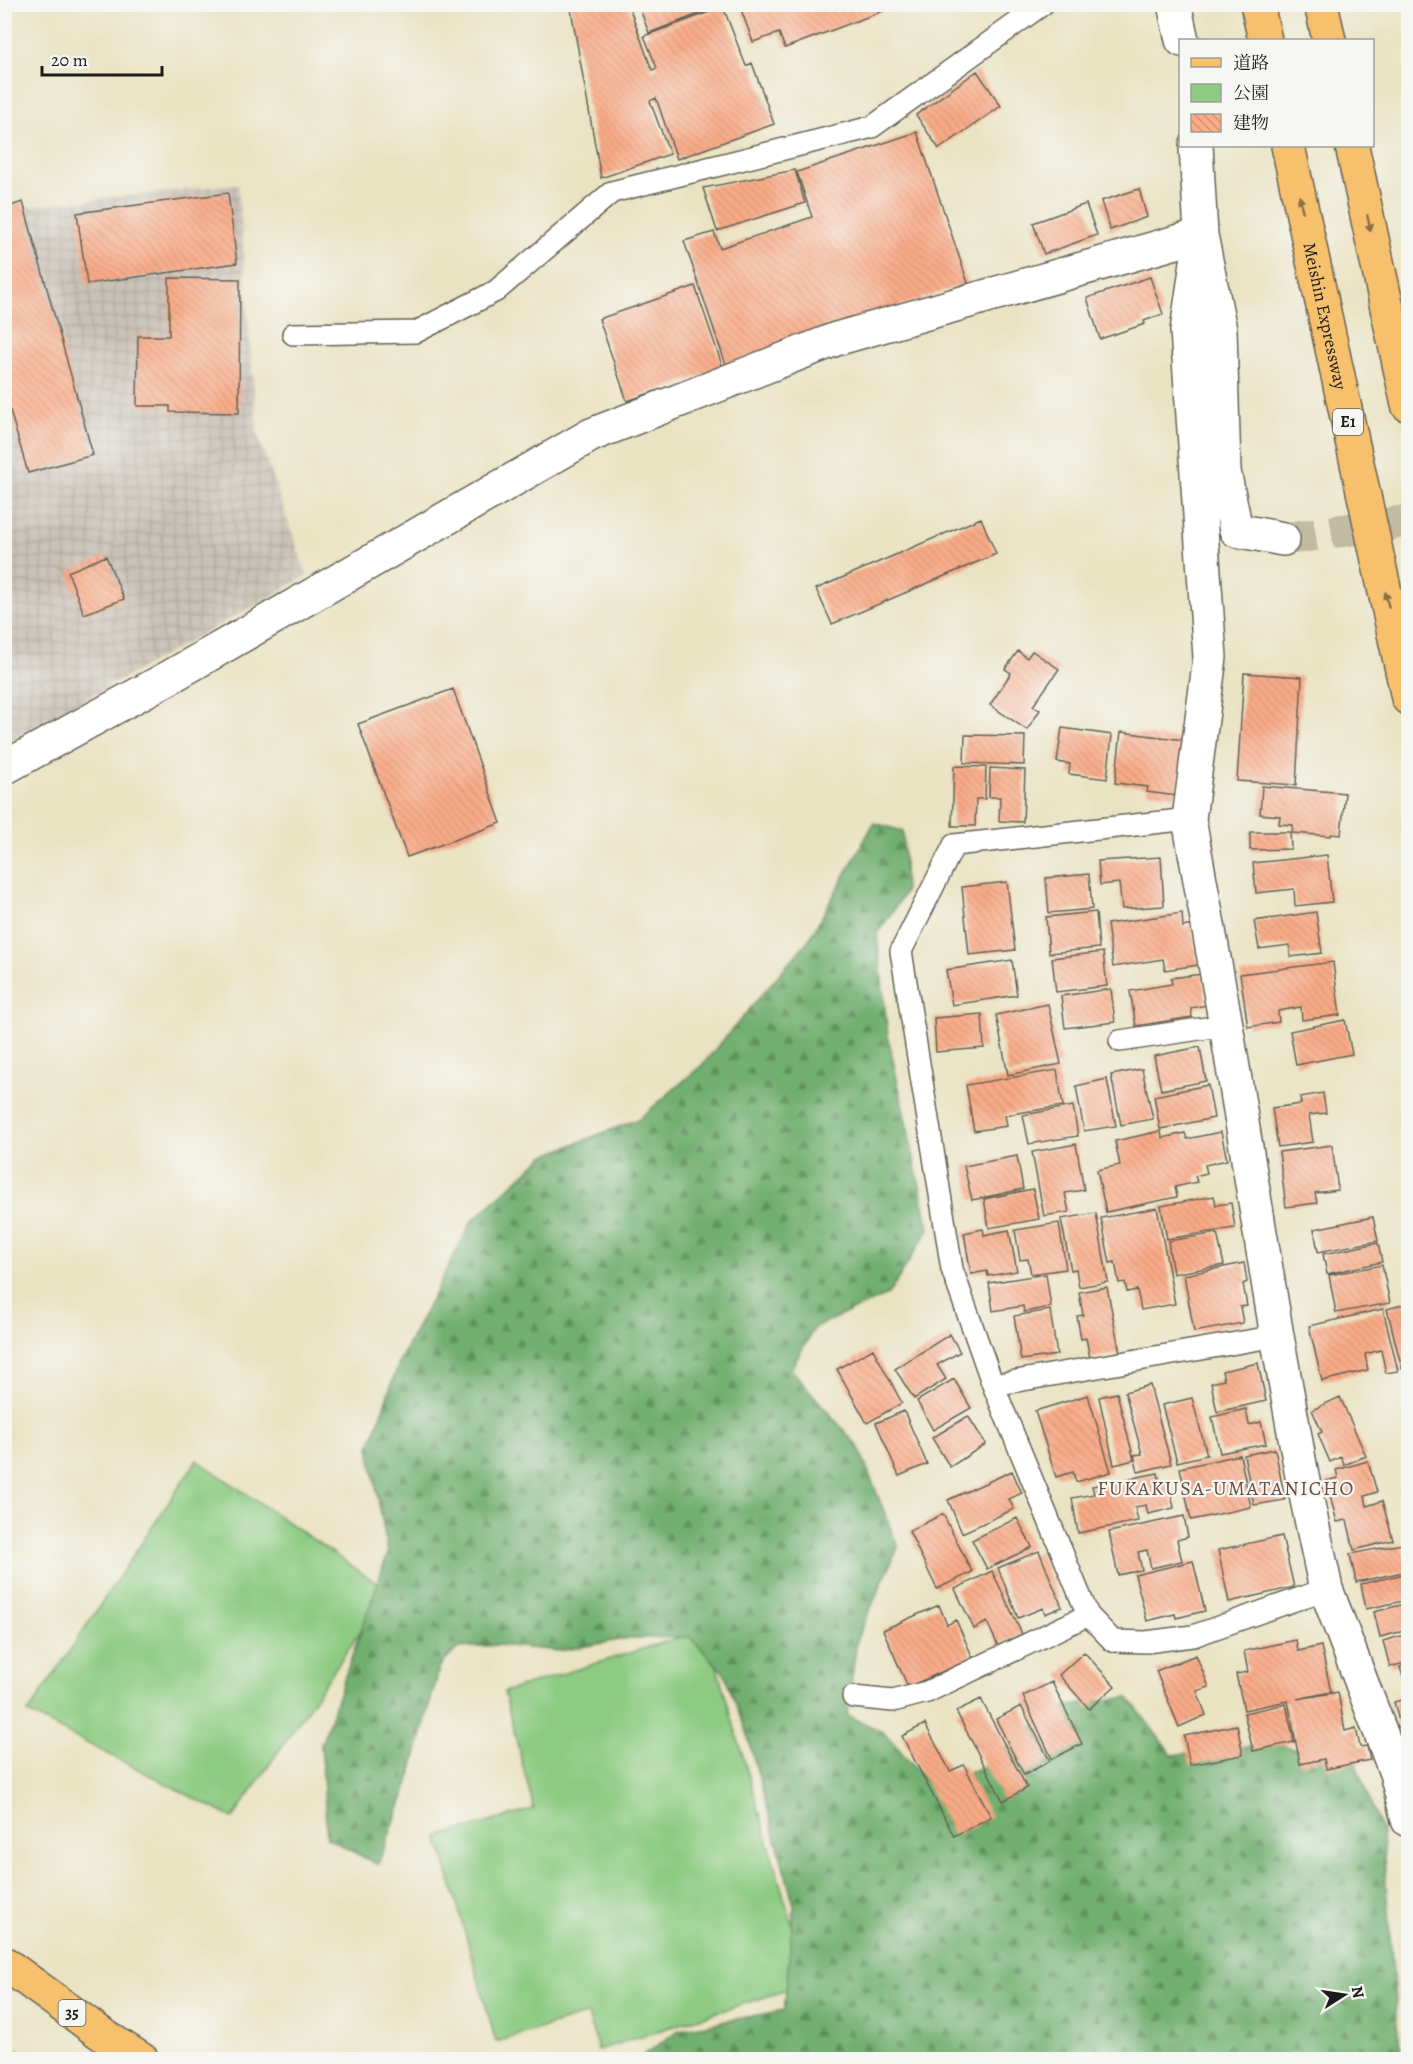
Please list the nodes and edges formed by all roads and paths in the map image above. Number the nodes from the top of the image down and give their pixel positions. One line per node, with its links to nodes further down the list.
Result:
1 (1043, 4): 12 (lane)
2 (1174, 4): 5 (street)
3 (1257, 4): 6 (main road)
4 (1321, 4): 7 (main road)
5 (1182, 39)
6 (1265, 39)
7 (1329, 39)
8 (1196, 147): 11 (street)
9 (1288, 147): 15 (main road, Meishin Expressway / E1, one-way to 9)
10 (1352, 147): 13 (main road, one-way to 13)
11 (1201, 235): 14 (street); 16 (street); 17 (street)
12 (293, 334)
13 (1408, 405)
14 (1283, 539)
15 (1408, 698)
16 (4, 768)
17 (1189, 819): 18 (street); 21 (lane)
18 (1226, 1025): 19 (lane); 20 (street)
19 (1120, 1041)
20 (1277, 1336): 21 (lane); 22 (street)
21 (993, 1385): 23 (lane)
22 (1326, 1589): 23 (lane); 25 (street)
23 (1088, 1615): 24 (lane)
24 (853, 1697)
25 (1408, 1821)
26 (4, 1963): 27 (main road, 35)
27 (142, 2060)

